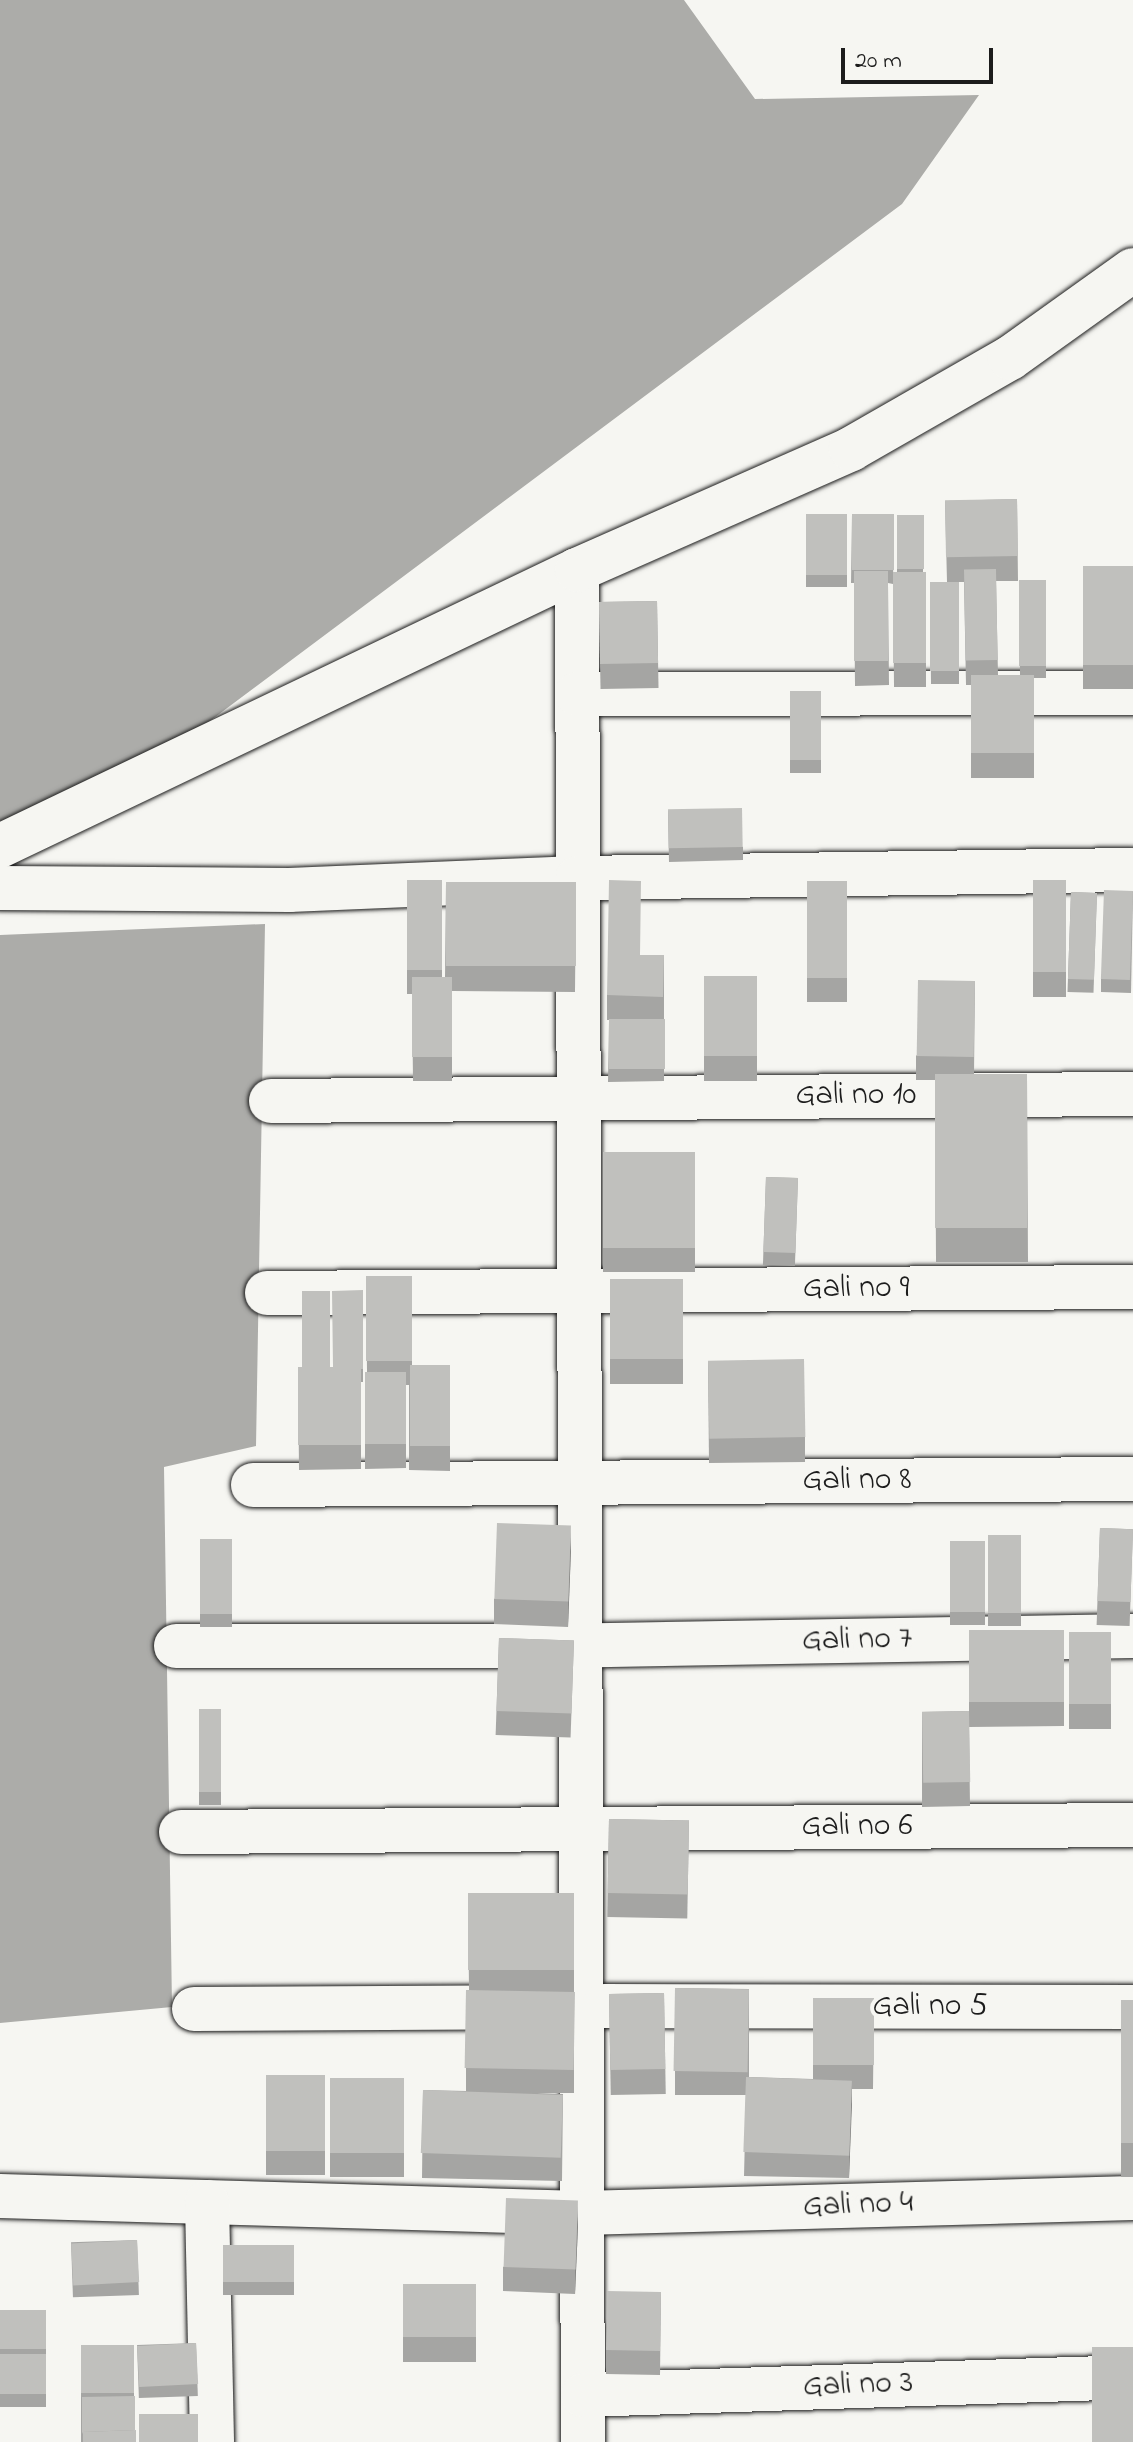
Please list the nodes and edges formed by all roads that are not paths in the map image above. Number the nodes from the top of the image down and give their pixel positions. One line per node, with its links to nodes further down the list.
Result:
1 (1133, 270): 2 (street)
2 (577, 570): 4 (street); 5 (street)
3 (1133, 693): 4 (street)
4 (577, 694): 7 (street)
5 (0, 846)
6 (1133, 870): 7 (street)
7 (578, 878): 8 (street); 10 (street)
8 (0, 888)
9 (1133, 1094): 10 (street, Gali no 10)
10 (579, 1098): 11 (street, Gali no 10); 13 (street)
11 (271, 1101)
12 (1133, 1287): 13 (street, Gali no 9)
13 (580, 1290): 14 (street, Gali no 9); 16 (street)
14 (267, 1293)
15 (1133, 1479): 16 (street, Gali no 8)
16 (581, 1483): 17 (street, Gali no 8); 19 (street)
17 (253, 1485)
18 (1133, 1636): 19 (street, Gali no 7)
19 (581, 1645): 20 (street, Gali no 7); 22 (street)
20 (176, 1646)
21 (1133, 1825): 22 (street, Gali no 6)
22 (582, 1829): 23 (street, Gali no 6); 24 (street)
23 (181, 1832)
24 (582, 2006): 25 (street, Gali no 5); 26 (street, Gali no 5); 30 (street)
25 (1133, 2007)
26 (194, 2009)
27 (0, 2196): 29 (street, Gali no 4)
28 (1133, 2198): 30 (street, Gali no 4)
29 (207, 2202): 30 (street, Gali no 4); 33 (street)
30 (582, 2213): 32 (street)
31 (1133, 2377): 32 (street, Gali no 3)
32 (583, 2395): 34 (street)
33 (212, 2442)
34 (583, 2442)

